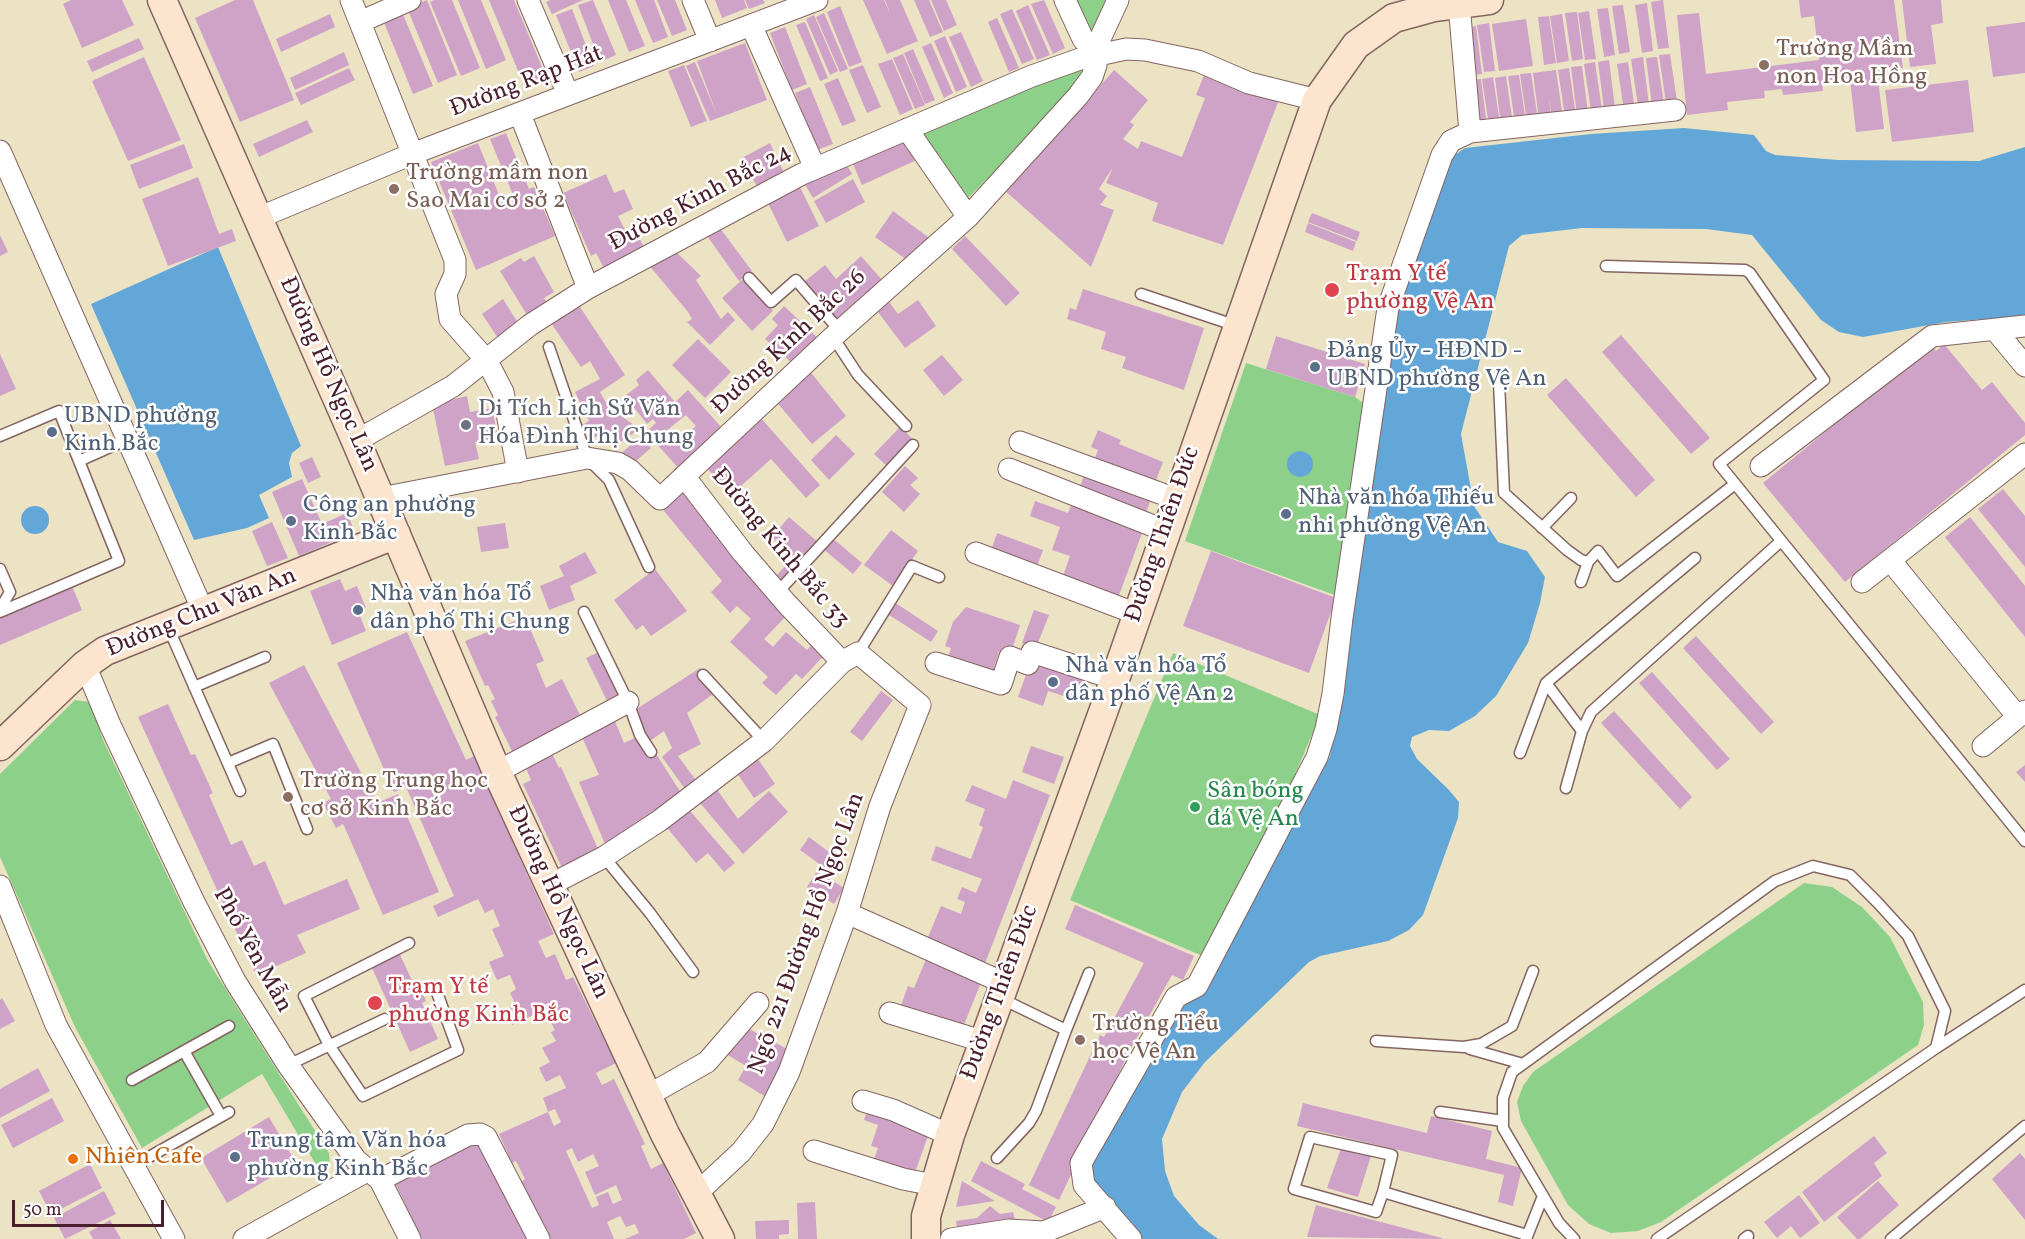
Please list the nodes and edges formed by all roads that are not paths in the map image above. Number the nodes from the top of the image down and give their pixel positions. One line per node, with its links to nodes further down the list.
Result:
1 (162, 0): 25 (street, Đường Hồ Ngọc Lân)
2 (351, 0): 11 (street)
3 (410, 0): 11 (street)
4 (528, 0): 15 (street)
5 (693, 0): 13 (street)
6 (817, 0): 12 (street, Đường Rạp Hát)
7 (1065, 0): 14 (street)
8 (1118, 0): 14 (street, Đường Kinh Bắc 26)
9 (1489, 0): 10 (street, Đường Thiên Đức)
10 (1441, 4): 16 (street, Đường Thiên Đức); 20 (street)
11 (360, 22): 22 (street)
12 (751, 25): 13 (street, Đường Rạp Hát); 23 (street)
13 (710, 41): 15 (street, Đường Rạp Hát)
14 (1097, 54): 16 (street, Đường Kinh Bắc 24); 19 (street, Đường Kinh Bắc 24); 24 (street, Đường Kinh Bắc 26)
15 (568, 94): 18 (street, Đường Rạp Hát)
16 (1317, 100): 30 (street, Đường Thiên Đức)
17 (1675, 110): 20 (street)
18 (520, 114): 22 (street, Đường Rạp Hát); 28 (street)
19 (907, 129): 23 (street, Đường Kinh Bắc 24); 24 (street)
20 (1470, 132): 136 (street)
21 (0, 151): 40 (street)
22 (412, 154): 25 (street, Đường Rạp Hát); 35 (street)
23 (815, 168): 28 (street, Đường Kinh Bắc 24)
24 (968, 217): 33 (street, Đường Kinh Bắc 26)
25 (258, 218): 41 (street, Đường Hồ Ngọc Lân)
26 (1606, 266): 51 (lane)
27 (749, 278): 33 (lane)
28 (588, 288): 35 (street, Đường Kinh Bắc 24)
29 (1141, 294): 30 (lane)
30 (1237, 326): 54 (street, Đường Thiên Đức)
31 (2025, 326): 32 (street)
32 (1996, 331): 36 (street); 47 (street)
33 (836, 334): 38 (lane); 50 (street, Đường Kinh Bắc 26)
34 (549, 347): 45 (lane)
35 (488, 361): 41 (street, Đường Kinh Bắc 24); 49 (street)
36 (2025, 366)
37 (1499, 382): 55 (lane)
38 (906, 426)
39 (0, 436): 46 (lane)
40 (128, 439): 46 (lane); 71 (street)
41 (356, 441): 52 (street, Đường Hồ Ngọc Lân)
42 (1020, 442): 54 (street)
43 (913, 446): 68 (lane)
44 (2025, 454): 61 (street)
45 (587, 458): 49 (street, Đường Kinh Bắc 26); 50 (street, Đường Kinh Bắc 26); 63 (lane)
46 (79, 461): 69 (lane)
47 (1761, 466)
48 (1009, 469): 56 (street)
49 (518, 472): 52 (street, Đường Kinh Bắc 26)
50 (684, 476): 68 (street, Đường Kinh Bắc 33)
51 (1735, 484): 58 (lane); 62 (lane)
52 (381, 498): 57 (street, Đường Hồ Ngọc Lân)
53 (1571, 498): 55 (lane)
54 (1176, 499): 56 (street, Đường Thiên Đức)
55 (1542, 528): 62 (lane)
56 (1166, 531): 72 (street, Đường Thiên Đức)
57 (396, 534): 71 (street, Đường Chu Văn An); 92 (street, Đường Hồ Ngọc Lân)
58 (1781, 541): 85 (lane); 96 (lane)
59 (976, 553): 72 (street)
60 (1695, 558): 80 (lane)
61 (1890, 560): 67 (street); 84 (street)
62 (1587, 562): 66 (lane)
63 (649, 567)
64 (0, 569): 69 (lane)
65 (939, 577): 75 (lane)
66 (1581, 582)
67 (1862, 582)
68 (777, 593): 75 (street, Đường Kinh Bắc 33)
69 (0, 611)
70 (584, 612): 82 (lane)
71 (204, 613): 73 (street, Đường Chu Văn An)
72 (1137, 614): 79 (street, Đường Thiên Đức)
73 (168, 627): 77 (street, Đường Chu Văn An); 81 (lane)
74 (265, 657): 81 (lane)
75 (850, 657): 83 (street, Đường Kinh Bắc 33); 86 (street)
76 (936, 663): 79 (street)
77 (85, 665): 87 (street, Đường Chu Văn An); 120 (street, Phố Yên Mẫn)
78 (703, 675): 86 (lane)
79 (1115, 679): 106 (street, Đường Thiên Đức)
80 (1546, 683): 85 (lane); 90 (lane)
81 (194, 687): 91 (lane)
82 (628, 702): 89 (lane); 92 (street)
83 (920, 705): 100 (street, Ngõ 221 Đường Hồ Ngọc Lân)
84 (2021, 714): 88 (street)
85 (1582, 731): 93 (lane)
86 (764, 741): 97 (street)
87 (0, 746)
88 (1983, 746)
89 (651, 752)
90 (1520, 753)
91 (228, 763): 94 (lane); 95 (lane)
92 (497, 772): 99 (street, Đường Hồ Ngọc Lân)
93 (1566, 788)
94 (240, 791)
95 (307, 829)
96 (2025, 841)
97 (604, 857): 99 (street); 103 (lane)
98 (0, 886): 130 (street)
99 (549, 886): 122 (street, Đường Hồ Ngọc Lân)
100 (847, 913): 106 (street); 134 (street, Ngõ 221 Đường Hồ Ngọc Lân)
101 (409, 943): 115 (lane)
102 (1533, 971): 116 (lane)
103 (693, 972)
104 (1089, 973): 112 (lane)
105 (435, 987): 115 (lane)
106 (1002, 990): 112 (lane); 114 (street, Đường Thiên Đức)
107 (2025, 990): 117 (lane)
108 (759, 1003): 122 (street)
109 (890, 1013): 114 (street)
110 (385, 1019): 115 (lane)
111 (229, 1026): 118 (lane)
112 (1066, 1030): 129 (lane)
113 (1376, 1041): 116 (lane)
114 (985, 1042): 127 (street, Đường Thiên Đức)
115 (329, 1046): 120 (lane)
116 (1464, 1047): 119 (lane)
117 (1936, 1048): 119 (lane); 148 (lane)
118 (184, 1051): 121 (lane); 130 (lane)
119 (1523, 1064): 125 (lane)
120 (288, 1065): 131 (street, Phố Yên Mẫn)
121 (132, 1080)
122 (647, 1096): 134 (street, Đường Hồ Ngọc Lân)
123 (863, 1101): 127 (street)
124 (1440, 1112): 125 (lane)
125 (1503, 1121): 135 (lane)
126 (2025, 1126): 149 (lane)
127 (950, 1135): 132 (street, Đường Thiên Đức)
128 (814, 1151): 132 (street)
129 (997, 1158)
130 (133, 1166): 139 (street)
131 (374, 1176): 140 (street); 141 (street, Phố Yên Mẫn); 142 (street)
132 (934, 1185): 144 (street, Đường Thiên Đức)
133 (1383, 1192): 133 (lane); 138 (lane)
134 (697, 1193): 143 (street, Đường Hồ Ngọc Lân)
135 (1543, 1196): 138 (lane); 147 (lane)
136 (1105, 1207): 137 (street); 146 (street)
137 (1046, 1236): 145 (street)
138 (1527, 1237)
139 (174, 1239)
140 (244, 1239)
141 (410, 1239)
142 (538, 1239)
143 (720, 1239)
144 (926, 1239)
145 (951, 1239)
146 (1131, 1239)
147 (1574, 1239)
148 (1657, 1239)
149 (1891, 1239)

